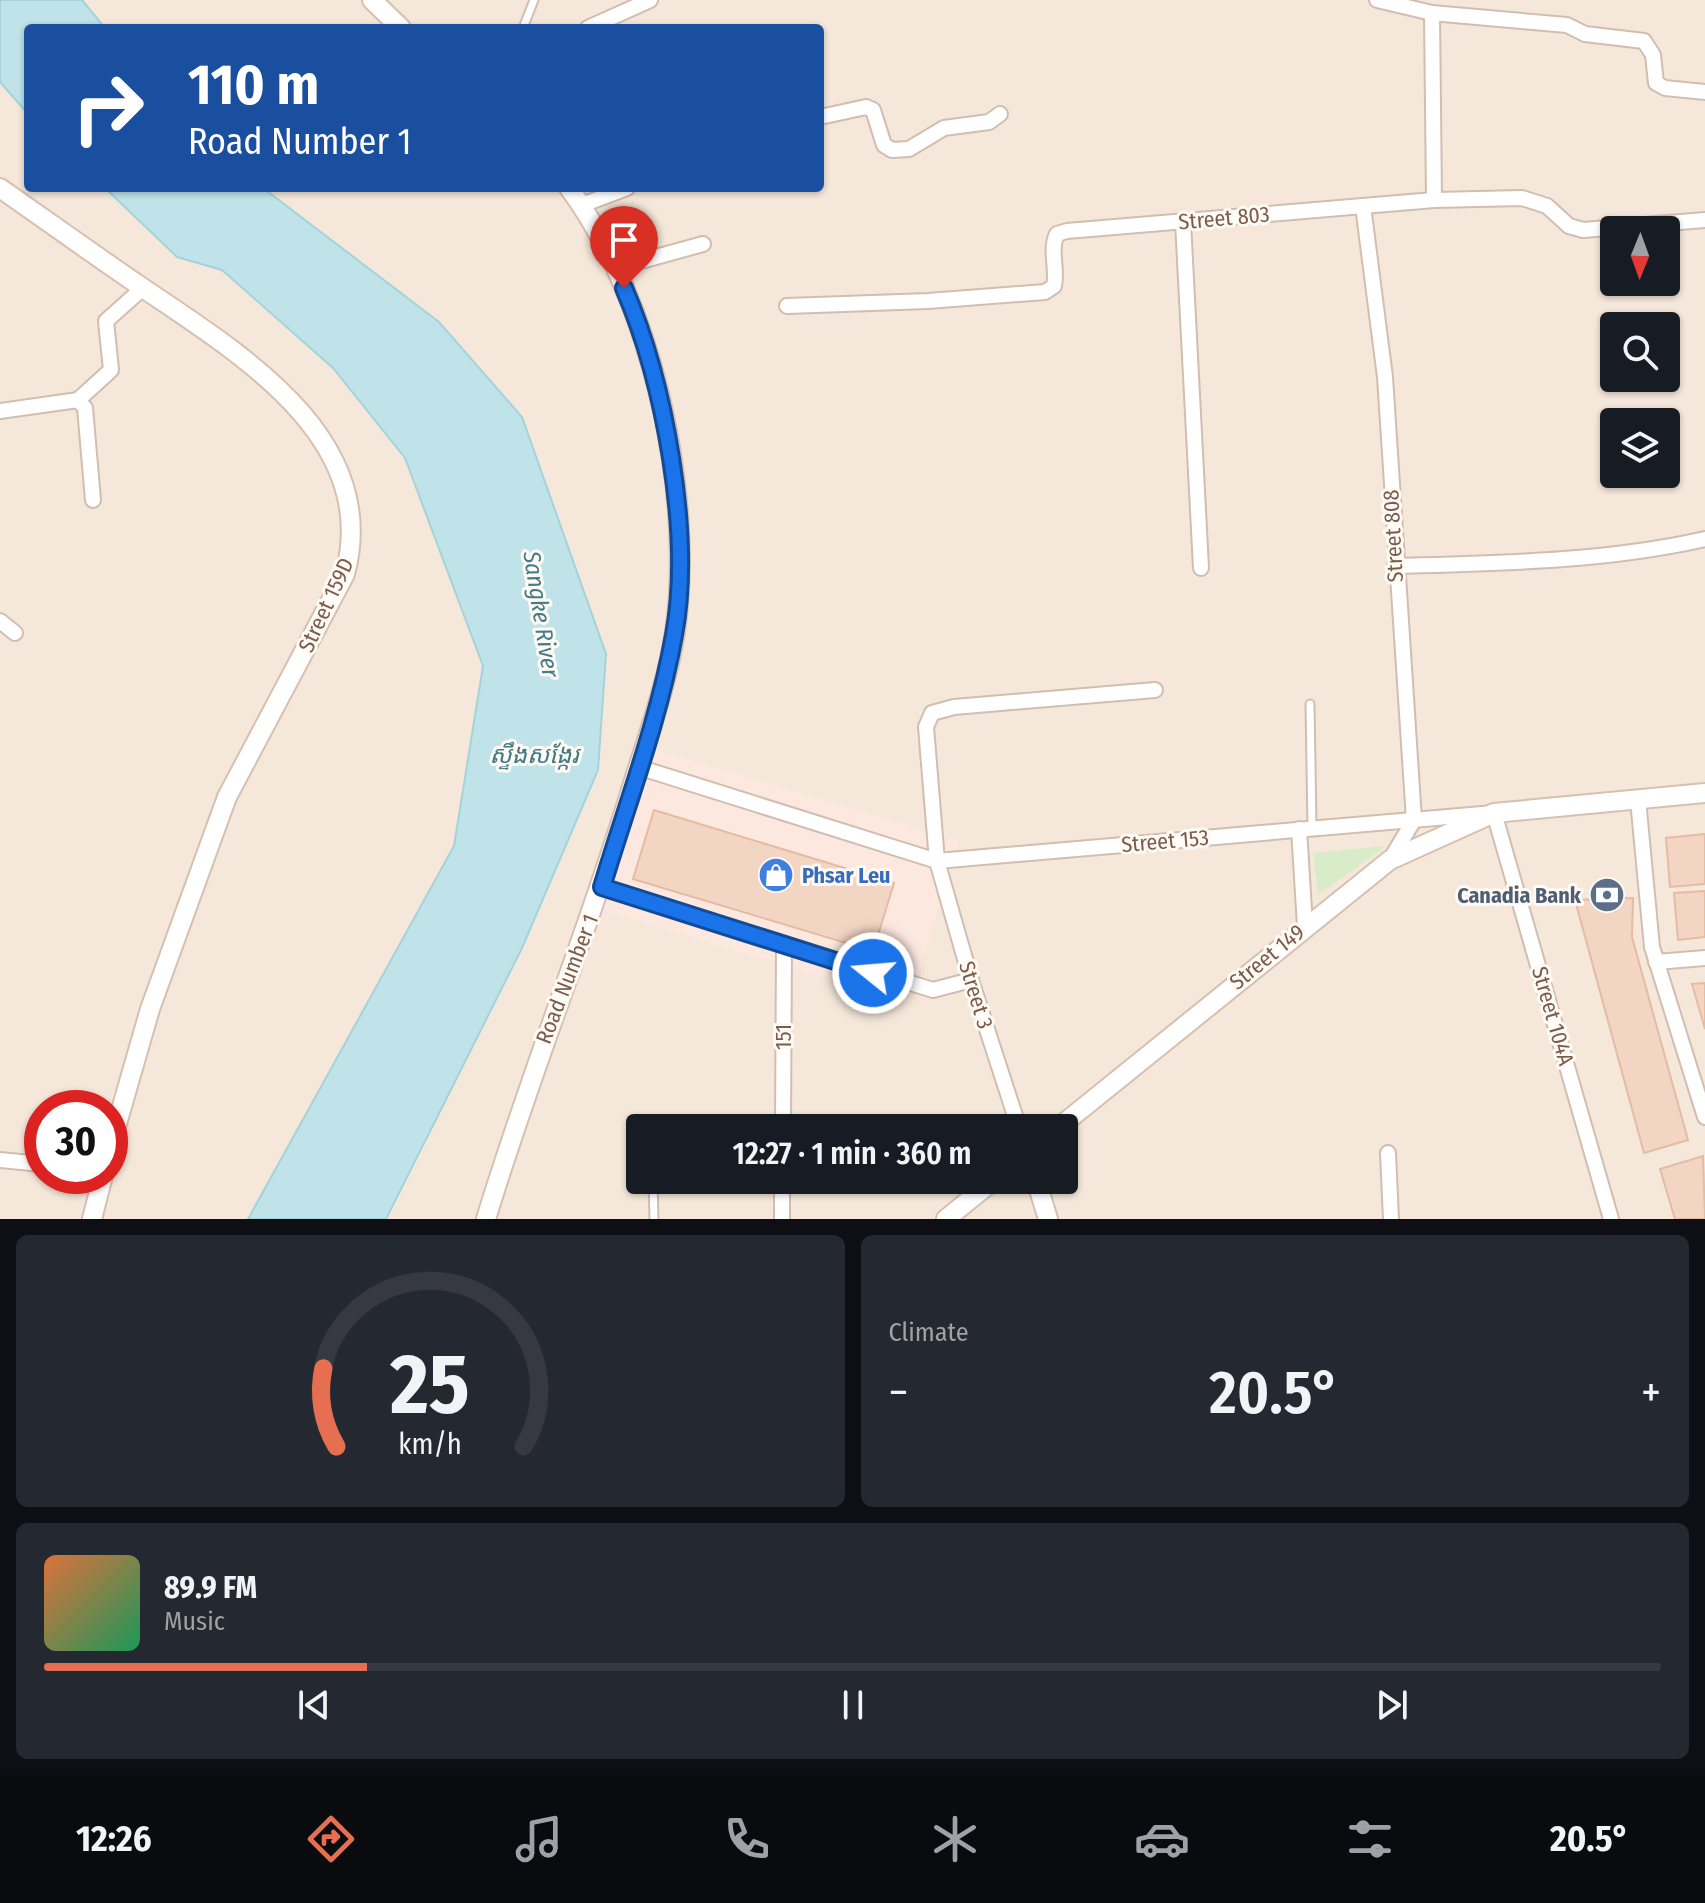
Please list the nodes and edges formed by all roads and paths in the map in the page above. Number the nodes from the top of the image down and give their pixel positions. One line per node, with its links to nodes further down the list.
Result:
1 (372, 0): 6 (street)
2 (534, 0): 7 (lane)
3 (650, 0): 8 (street)
4 (1377, 0): 5 (street)
5 (1432, 13): 9 (street); 15 (street)
6 (397, 24)
7 (525, 24)
8 (597, 24)
9 (1705, 92)
10 (1000, 114): 11 (street)
11 (824, 116)
12 (0, 188): 22 (street, Street 159D)
13 (572, 192): 16 (street, Road Number 1)
14 (616, 192): 16 (street)
15 (1434, 200): 17 (street, Street 803); 18 (street, Street 803)
16 (582, 205): 21 (street, Road Number 1)
17 (1363, 206): 19 (street, Street 803); 28 (street, Street 808)
18 (1705, 220)
19 (1183, 222): 23 (street, Street 803); 29 (street)
20 (703, 244): 21 (street)
21 (616, 268): 34 (street, Road Number 1)
22 (143, 288): 24 (street); 48 (street, Street 159D)
23 (787, 306)
24 (78, 400): 25 (street); 26 (street)
25 (0, 411)
26 (93, 500)
27 (1705, 539): 28 (street)
28 (1395, 566): 38 (street, Street 808)
29 (1201, 568)
30 (0, 621): 31 (street)
31 (15, 633)
32 (1155, 690): 41 (street, Street 3)
33 (1310, 704): 39 (lane)
34 (638, 767): 41 (street, Street 153); 42 (street, Road Number 1)
35 (1705, 793): 36 (street, Street 153)
36 (1638, 800): 37 (street, Street 153); 46 (street)
37 (1494, 813): 38 (street, Street 153); 40 (street, Street 149); 68 (street, Street 104A)
38 (1414, 820): 39 (street, Street 153); 40 (street)
39 (1306, 828): 41 (street, Street 153); 43 (street)
40 (1390, 860): 43 (street, Street 149)
41 (937, 861): 47 (street, Street 3)
42 (602, 887): 44 (street); 62 (street, Road Number 1)
43 (1305, 926): 51 (street, Street 149)
44 (784, 946): 47 (street); 49 (street, 151)
45 (1705, 958): 46 (street)
46 (1656, 962): 52 (street)
47 (971, 980): 50 (street, Street 3)
48 (127, 1090)
49 (783, 1114)
50 (1014, 1114)
51 (1075, 1114)
52 (1705, 1117)
53 (1388, 1153): 67 (street)
54 (0, 1160): 55 (street)
55 (24, 1162)
56 (98, 1194): 61 (street)
57 (653, 1194): 63 (lane)
58 (782, 1194): 64 (street)
59 (977, 1194): 65 (street)
60 (1040, 1194): 66 (street)
61 (92, 1219)
62 (486, 1219)
63 (654, 1219)
64 (782, 1219)
65 (946, 1219)
66 (1048, 1219)
67 (1391, 1219)
68 (1611, 1219)

